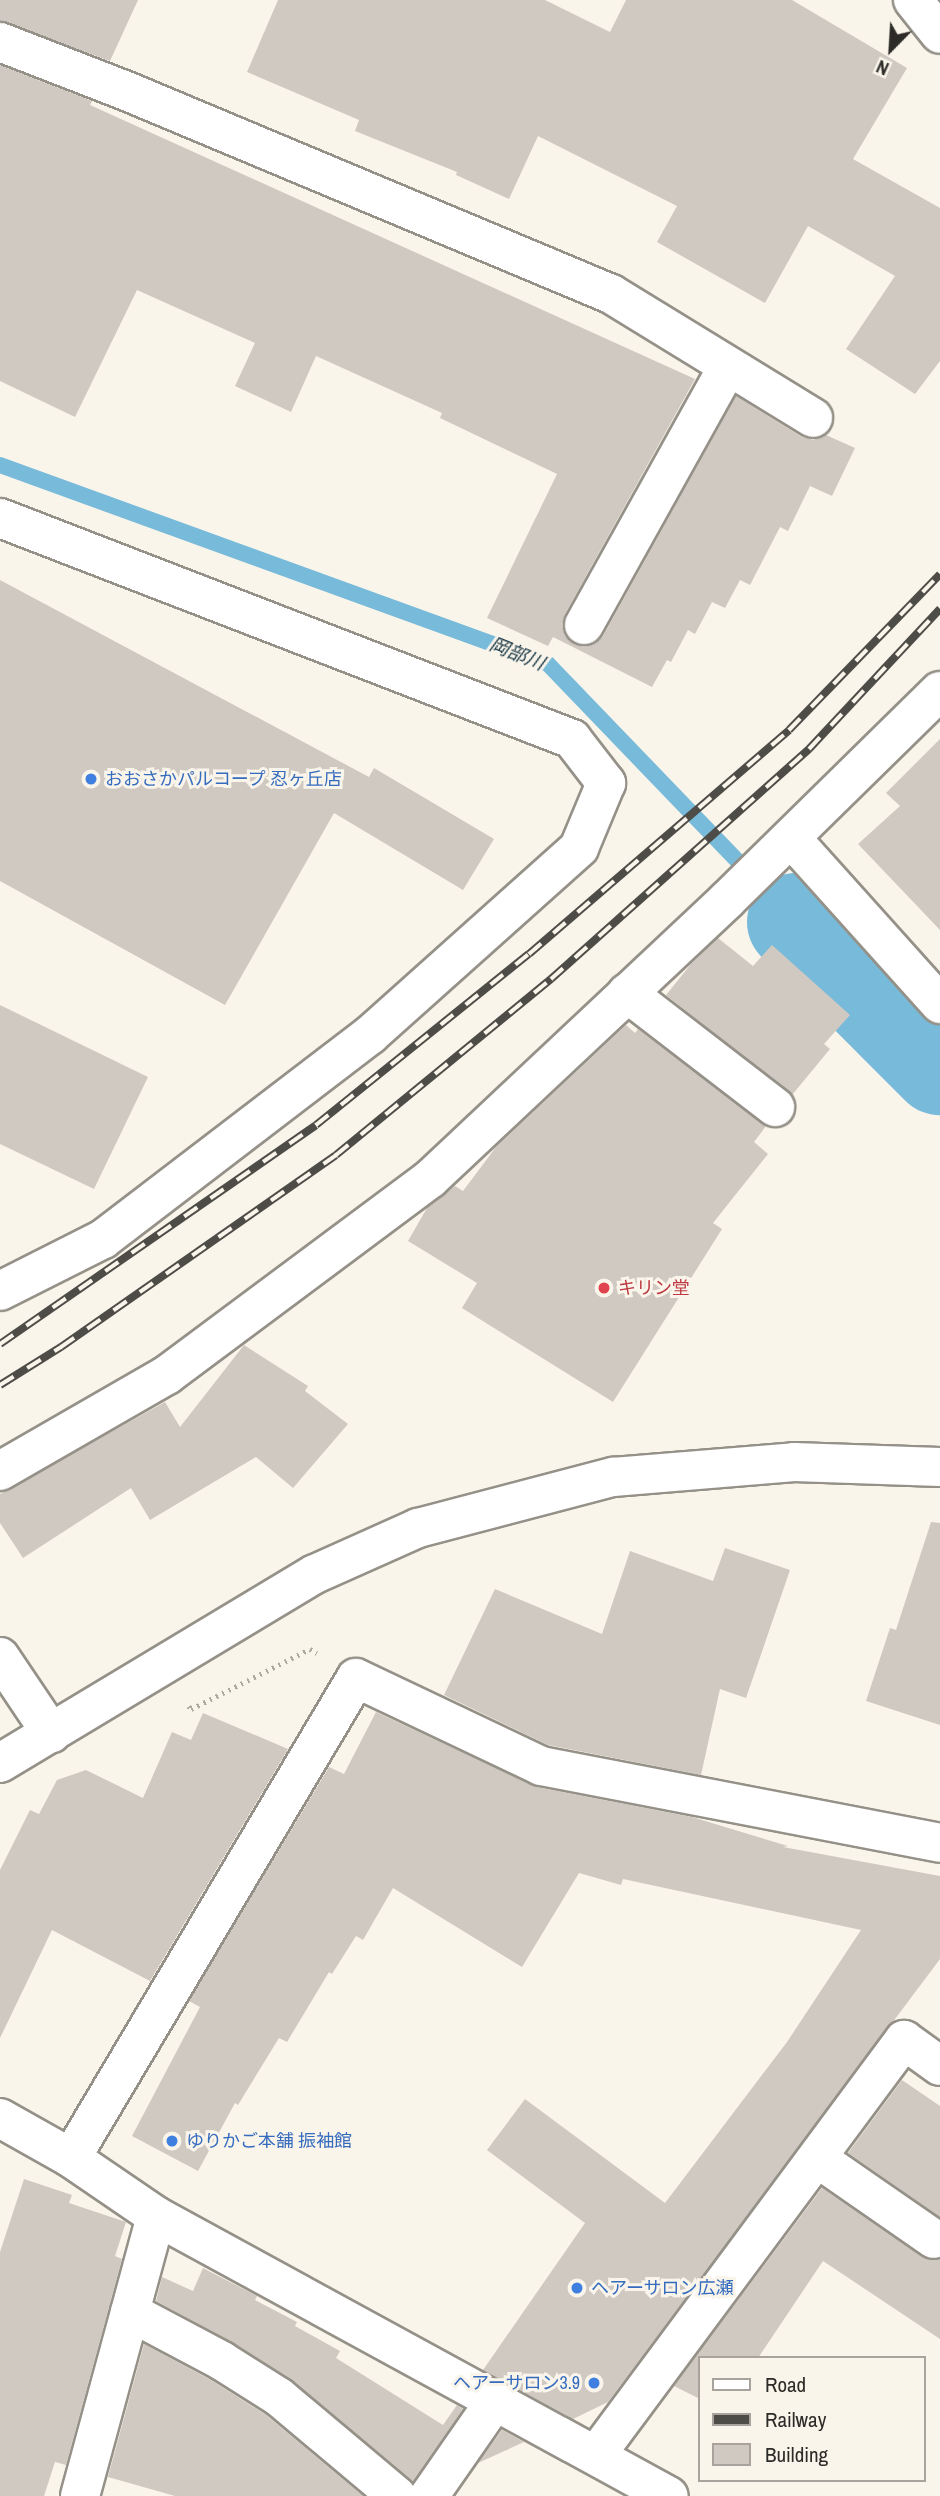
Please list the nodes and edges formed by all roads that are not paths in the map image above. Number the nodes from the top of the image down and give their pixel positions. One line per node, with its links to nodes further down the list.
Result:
1 (914, 0): 2 (street)
2 (940, 34)
3 (0, 42): 4 (street)
4 (728, 366): 5 (street); 7 (street)
5 (813, 418)
6 (0, 517): 13 (street)
7 (584, 625)
8 (940, 691): 9 (street)
9 (783, 846): 10 (street); 11 (street)
10 (627, 993): 12 (street); 15 (street)
11 (940, 1004)
12 (775, 1107)
13 (0, 1291)
14 (940, 1467): 17 (street)
15 (0, 1471)
16 (0, 1657): 17 (street)
17 (51, 1733): 18 (street)
18 (0, 1763)
19 (940, 1843): 22 (street)
20 (940, 2066): 23 (street)
21 (0, 2118): 22 (street)
22 (71, 2158): 24 (street)
23 (817, 2158): 25 (street); 28 (street)
24 (156, 2216): 26 (street); 27 (street)
25 (934, 2239)
26 (130, 2312): 29 (street); 30 (street)
27 (495, 2401): 28 (street); 31 (street)
28 (596, 2455): 32 (street)
29 (80, 2496)
30 (397, 2496)
31 (429, 2496)
32 (669, 2496)

